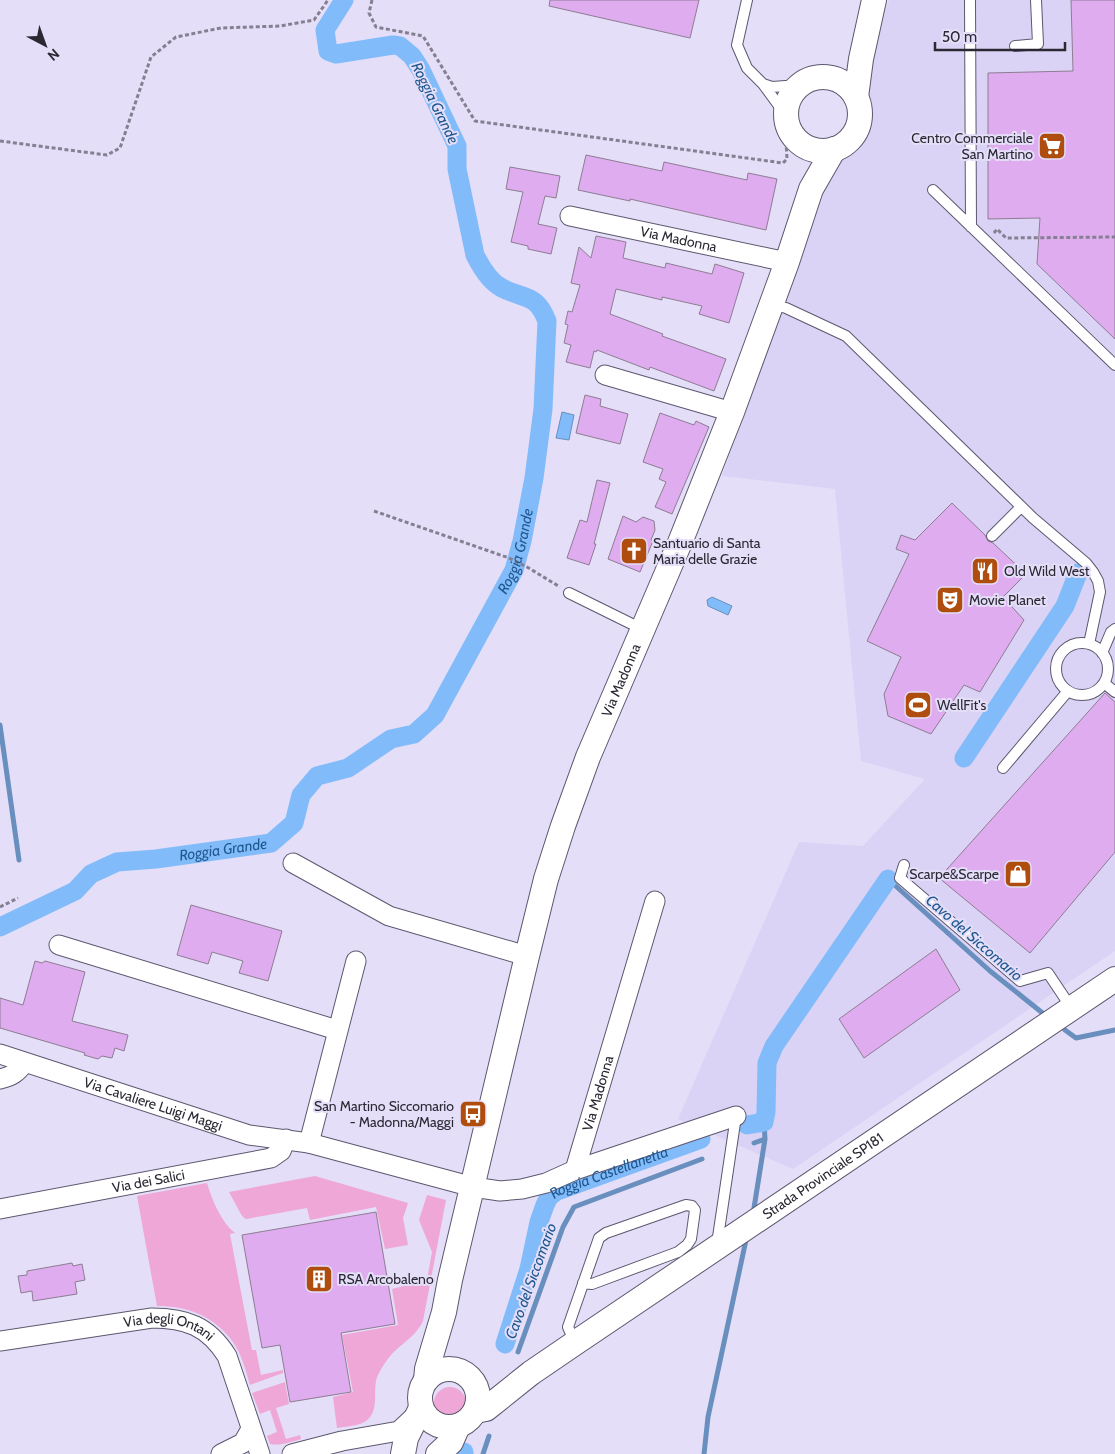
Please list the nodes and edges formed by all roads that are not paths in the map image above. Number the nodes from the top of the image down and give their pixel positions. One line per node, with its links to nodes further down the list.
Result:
1 (747, 0): 7 (lane)
2 (970, 0): 14 (lane)
3 (1036, 0): 5 (lane)
4 (873, 4): 6 (street); 9 (street)
5 (1015, 46)
6 (828, 77): 8 (street); 9 (street)
7 (763, 84): 8 (lane); 10 (lane)
8 (799, 85): 10 (street)
9 (856, 97): 11 (street)
10 (787, 122): 11 (street)
11 (823, 149): 15 (street, Via Madonna)
12 (934, 190): 14 (lane)
13 (570, 216): 15 (street, Via Madonna)
14 (971, 226): 17 (lane)
15 (787, 262): 16 (street, Via Madonna)
16 (771, 304): 19 (street, Via Madonna); 20 (lane)
17 (1115, 365)
18 (604, 375): 19 (street)
19 (732, 412): 24 (street, Via Madonna)
20 (1021, 507): 21 (lane); 25 (lane)
21 (992, 536)
22 (569, 593): 24 (lane)
23 (1115, 629): 26 (lane)
24 (643, 630): 35 (street, Via Madonna)
25 (1089, 644): 26 (lane); 28 (lane)
26 (1102, 653): 27 (lane)
27 (1104, 683): 28 (lane); 29 (lane)
28 (1068, 690): 30 (lane)
29 (1115, 692)
30 (1003, 768)
31 (293, 863): 35 (street)
32 (904, 865): 38 (lane)
33 (655, 900): 46 (street, Via Madonna)
34 (59, 945): 39 (street)
35 (527, 956): 47 (street, Via Madonna)
36 (356, 961): 39 (street)
37 (1115, 979): 38 (street, Strada Provinciale SP181)
38 (1072, 1010): 49 (street, Strada Provinciale SP181)
39 (337, 1030): 45 (street)
40 (0, 1054): 41 (street, Via Cavaliere Luigi Maggi)
41 (24, 1063): 42 (street); 44 (street, Via Cavaliere Luigi Maggi)
42 (0, 1079)
43 (736, 1116): 46 (street); 49 (lane)
44 (286, 1138): 45 (street, Via Cavaliere Luigi Maggi); 48 (street, Via dei Salici)
45 (309, 1143): 47 (street, Via Cavaliere Luigi Maggi)
46 (575, 1170): 47 (street)
47 (473, 1187): 51 (street, Via Madonna)
48 (0, 1208)
49 (716, 1247): 53 (street, Strada Provinciale SP181)
50 (583, 1282): 50 (lane); 53 (lane)
51 (444, 1312): 55 (street, Via Madonna); 56 (street, Via Madonna)
52 (0, 1341): 59 (street, Via degli Ontani)
53 (575, 1343): 54 (street, Strada Provinciale SP181)
54 (531, 1373): 55 (street, Strada Provinciale SP181); 58 (street, Strada Provinciale SP181)
55 (466, 1376): 56 (street); 58 (street)
56 (426, 1380): 57 (street)
57 (421, 1408): 58 (street); 60 (street); 65 (street)
58 (467, 1418): 66 (street)
59 (251, 1429): 61 (street); 62 (street, Via degli Ontani)
60 (377, 1435): 63 (street); 64 (street)
61 (221, 1454)
62 (260, 1454)
63 (292, 1454)
64 (399, 1454)
65 (403, 1454)
66 (438, 1454)

